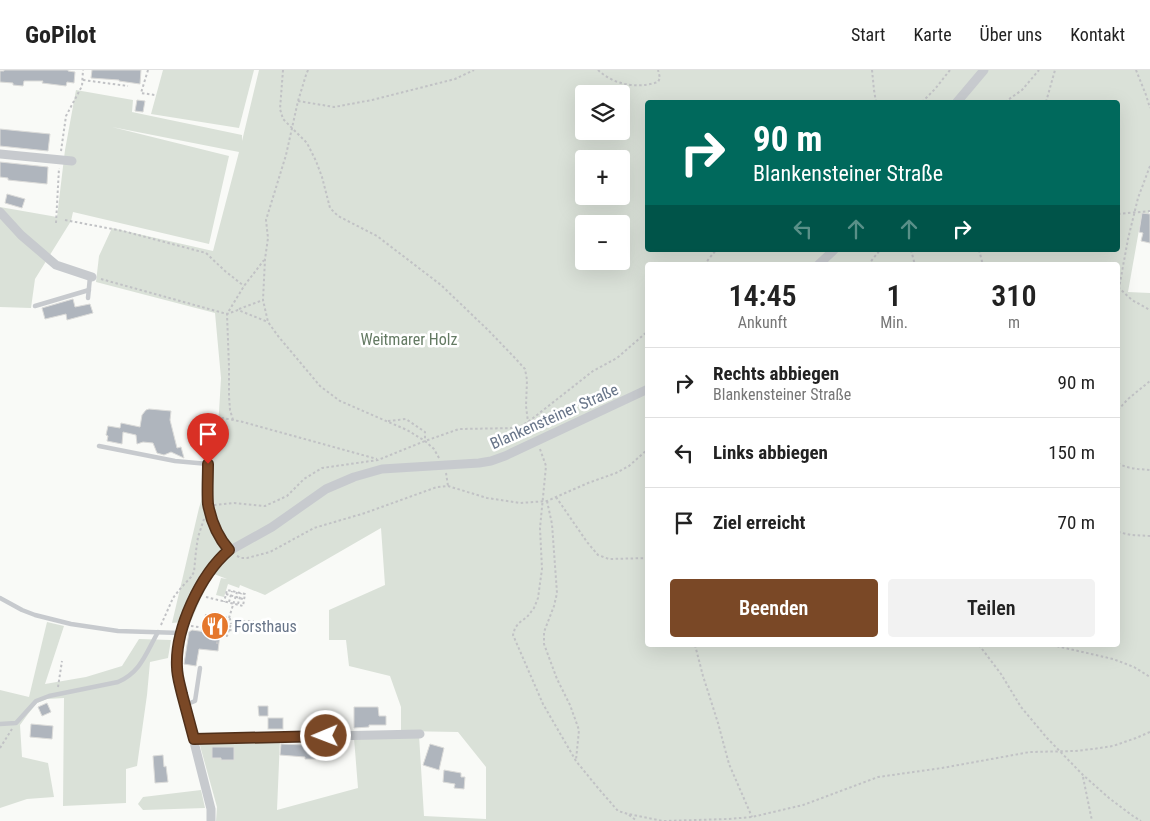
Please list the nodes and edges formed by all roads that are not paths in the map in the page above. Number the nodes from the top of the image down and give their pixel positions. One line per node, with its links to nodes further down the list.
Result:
1 (984, 70): 2 (street)
2 (959, 100)
3 (0, 154): 4 (street)
4 (72, 161)
5 (0, 212): 8 (street)
6 (832, 252): 7 (street)
7 (821, 262)
8 (91, 276): 9 (lane)
9 (89, 290): 10 (lane); 11 (lane)
10 (88, 298)
11 (35, 306)
12 (645, 390): 14 (street, Blankensteiner Straße)
13 (99, 446): 14 (lane)
14 (229, 550): 16 (street, Blankensteiner Straße)
15 (0, 598): 17 (lane)
16 (182, 629): 17 (lane); 19 (street, Blankensteiner Straße)
17 (158, 632): 20 (lane)
18 (200, 668): 19 (lane)
19 (185, 705): 22 (street, Blankensteiner Straße)
20 (0, 724)
21 (420, 734): 22 (street)
22 (194, 739): 23 (street, Blankensteiner Straße)
23 (211, 821)

